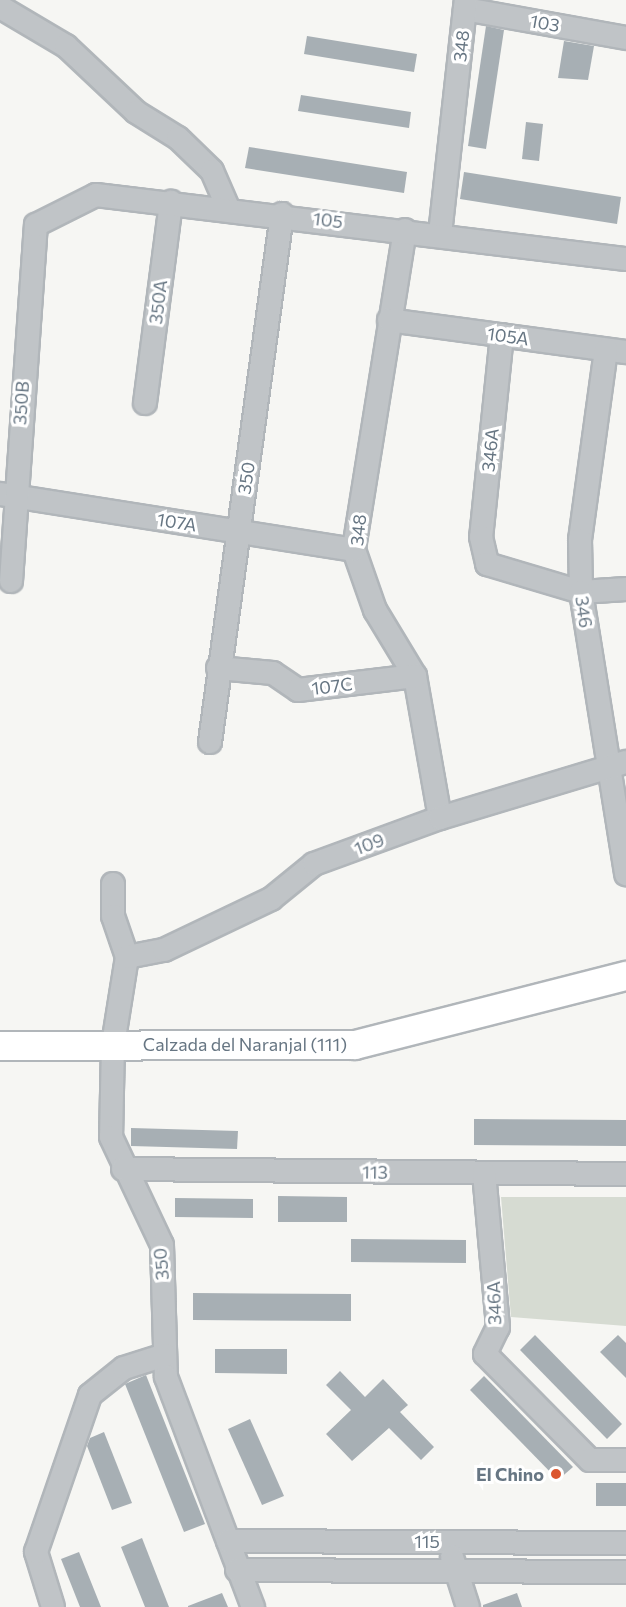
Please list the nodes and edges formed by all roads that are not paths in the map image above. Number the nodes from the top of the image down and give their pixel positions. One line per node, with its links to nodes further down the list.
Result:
1 (465, 4): 3 (street, 103); 9 (street, 348)
2 (0, 7): 5 (street)
3 (626, 38)
4 (171, 202): 5 (street, 105); 7 (street, 105); 14 (street, 350A)
5 (228, 208): 6 (street, 105)
6 (282, 214): 8 (street, 105); 16 (street, 350)
7 (36, 225): 15 (street, 350B)
8 (405, 230): 9 (street, 105); 11 (street, 348)
9 (440, 234): 10 (street, 105)
10 (626, 259)
11 (389, 320): 12 (street, 105A); 17 (street, 348)
12 (502, 336): 13 (street, 105A); 20 (street, 346A)
13 (616, 351): 20 (street, 346)
14 (145, 403)
15 (8, 495): 16 (street, 107A); 18 (street, 350B)
16 (238, 532): 17 (street, 107A); 21 (street, 350)
17 (354, 550): 22 (street, 348)
18 (11, 581)
19 (626, 589): 20 (street)
20 (581, 592): 24 (street, 346)
21 (218, 668): 22 (street, 107C); 23 (street, 350)
22 (415, 676): 25 (street, 348)
23 (210, 742)
24 (617, 765): 25 (street, 109); 26 (street, 346)
25 (440, 818): 28 (street, 109)
26 (626, 874)
27 (113, 884): 28 (street, 350)
28 (127, 957): 30 (street, 350)
29 (626, 976): 30 (main road, Calzada del Naranjal (111))
30 (113, 1044): 31 (main road, Calzada del Naranjal (111)); 32 (street, 350)
31 (0, 1046)
32 (123, 1169): 33 (street, 113); 35 (street, 350)
33 (484, 1173): 34 (street, 113); 36 (street, 346A)
34 (626, 1174)
35 (165, 1355): 37 (street, 350); 43 (street)
36 (626, 1460)
37 (228, 1541): 38 (street, 115); 40 (street, 350)
38 (449, 1541): 39 (street, 115); 41 (street)
39 (626, 1543)
40 (237, 1570): 41 (street, 115); 44 (street, 350)
41 (455, 1570): 42 (street, 115); 45 (street)
42 (626, 1572)
43 (54, 1607)
44 (253, 1607)
45 (468, 1607)

